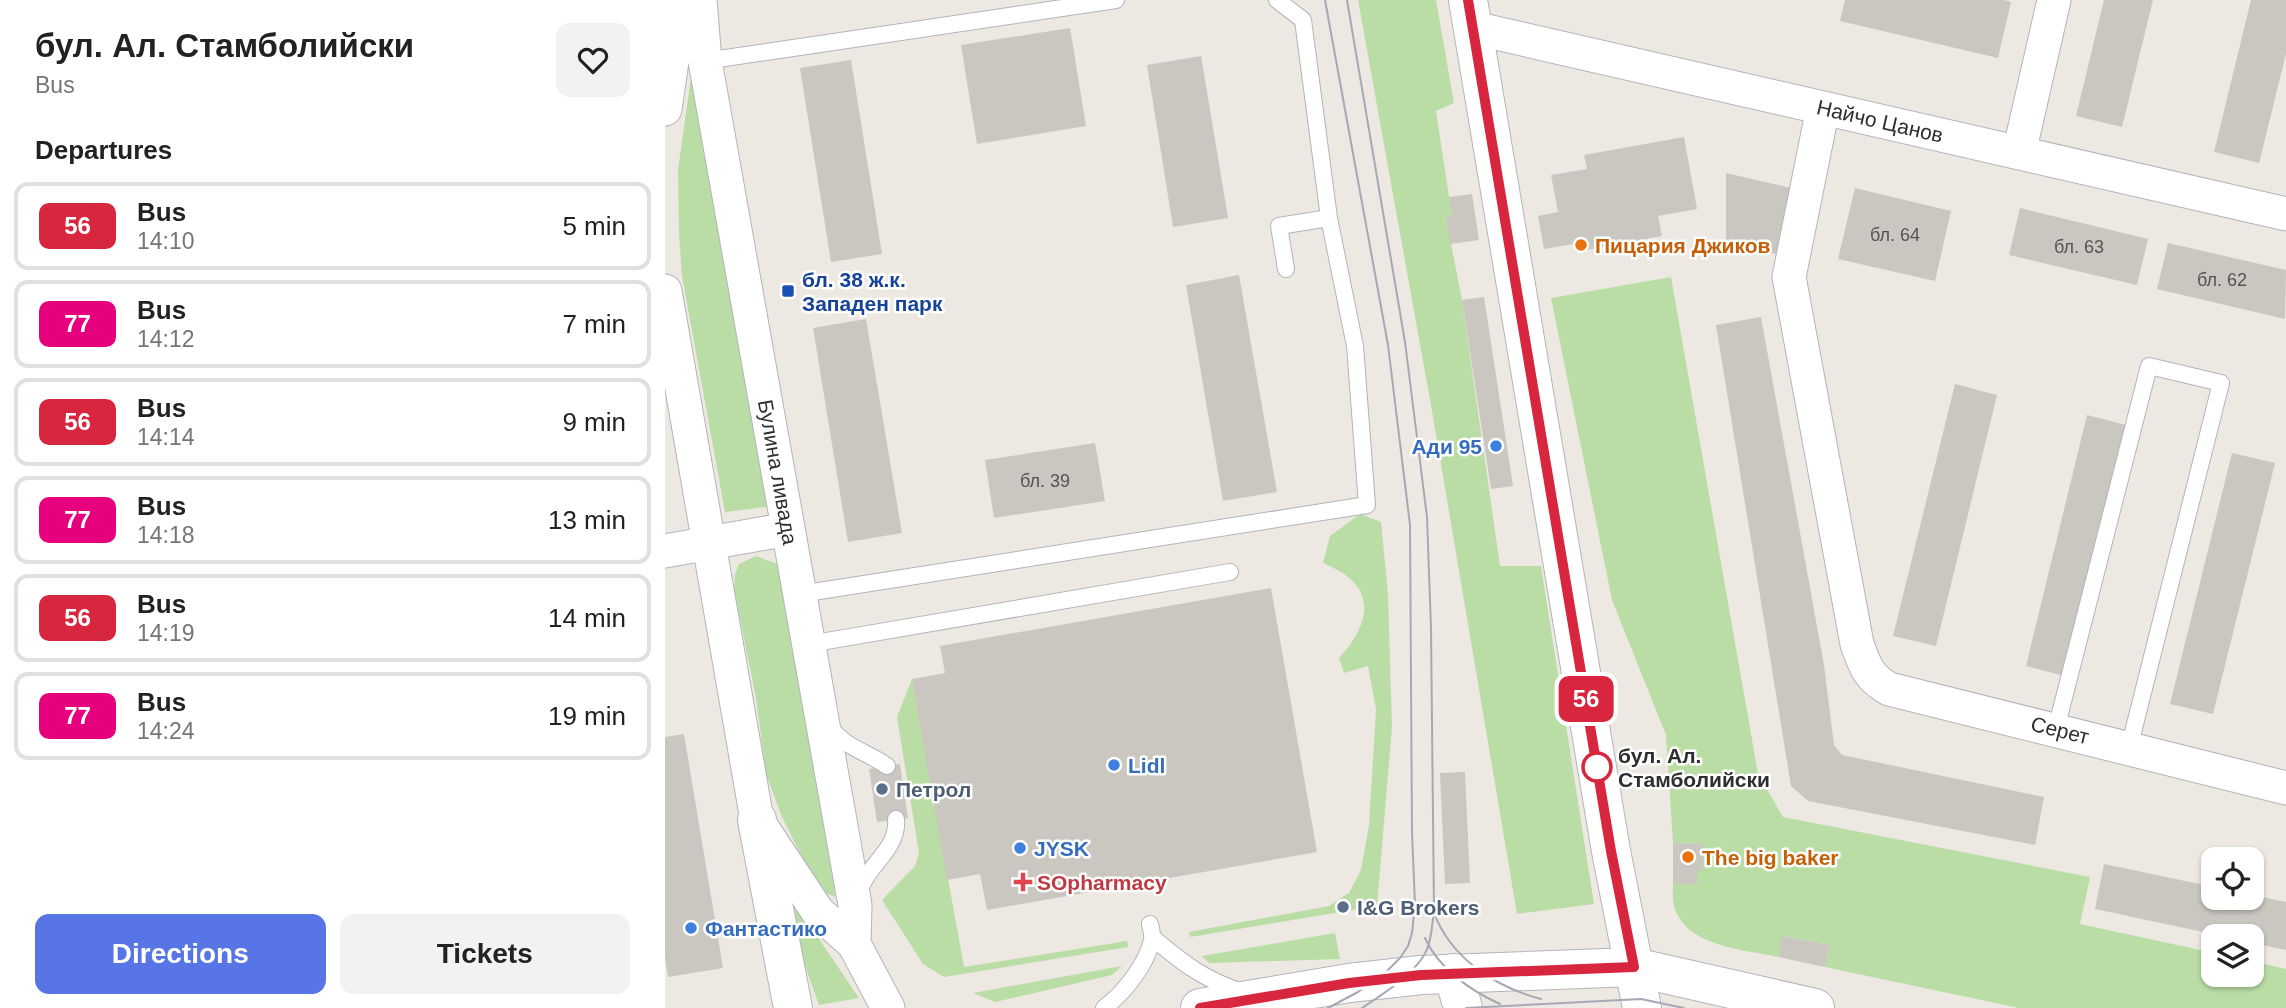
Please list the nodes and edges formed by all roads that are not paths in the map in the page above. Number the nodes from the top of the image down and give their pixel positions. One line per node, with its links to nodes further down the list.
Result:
1 (681, 0): 9 (street)
2 (700, 0): 7 (street, Булина ливада)
3 (1116, 0): 7 (lane)
4 (1277, 0): 12 (lane)
5 (2054, 0): 10 (street)
6 (1471, 14): 8 (street, Найчо Цанов); 30 (street)
7 (705, 61): 15 (street, Булина ливада)
8 (1823, 108): 10 (street, Найчо Цанов); 22 (street, Серет)
9 (665, 110)
10 (2019, 153): 11 (street, Найчо Цанов)
11 (2286, 214)
12 (1329, 218): 13 (lane); 19 (lane)
13 (1286, 269)
14 (665, 292): 16 (street, Булина ливада)
15 (788, 529): 16 (street); 19 (street, Булина ливада)
16 (709, 544): 17 (street); 27 (street, Булина ливада)
17 (665, 551)
18 (1230, 572): 20 (lane)
19 (800, 594): 20 (street, Булина ливада)
20 (809, 644): 21 (street, Булина ливада)
21 (822, 717): 24 (lane); 28 (street, Булина ливада)
22 (2056, 729): 23 (street, Серет); 23 (lane)
23 (2129, 748): 25 (street, Серет)
24 (887, 766)
25 (2286, 788)
26 (896, 819): 28 (lane)
27 (757, 820): 29 (street, Булина ливада); 33 (street)
28 (855, 905): 29 (street, Булина ливада)
29 (854, 944): 34 (street, Булина ливада)
30 (1634, 967): 31 (street); 37 (street); 38 (street)
31 (1458, 990): 32 (street)
32 (1261, 998): 35 (lane); 36 (street)
33 (793, 1008)
34 (888, 1008)
35 (1104, 1008)
36 (1200, 1008)
37 (1642, 1008)
38 (1815, 1008)

